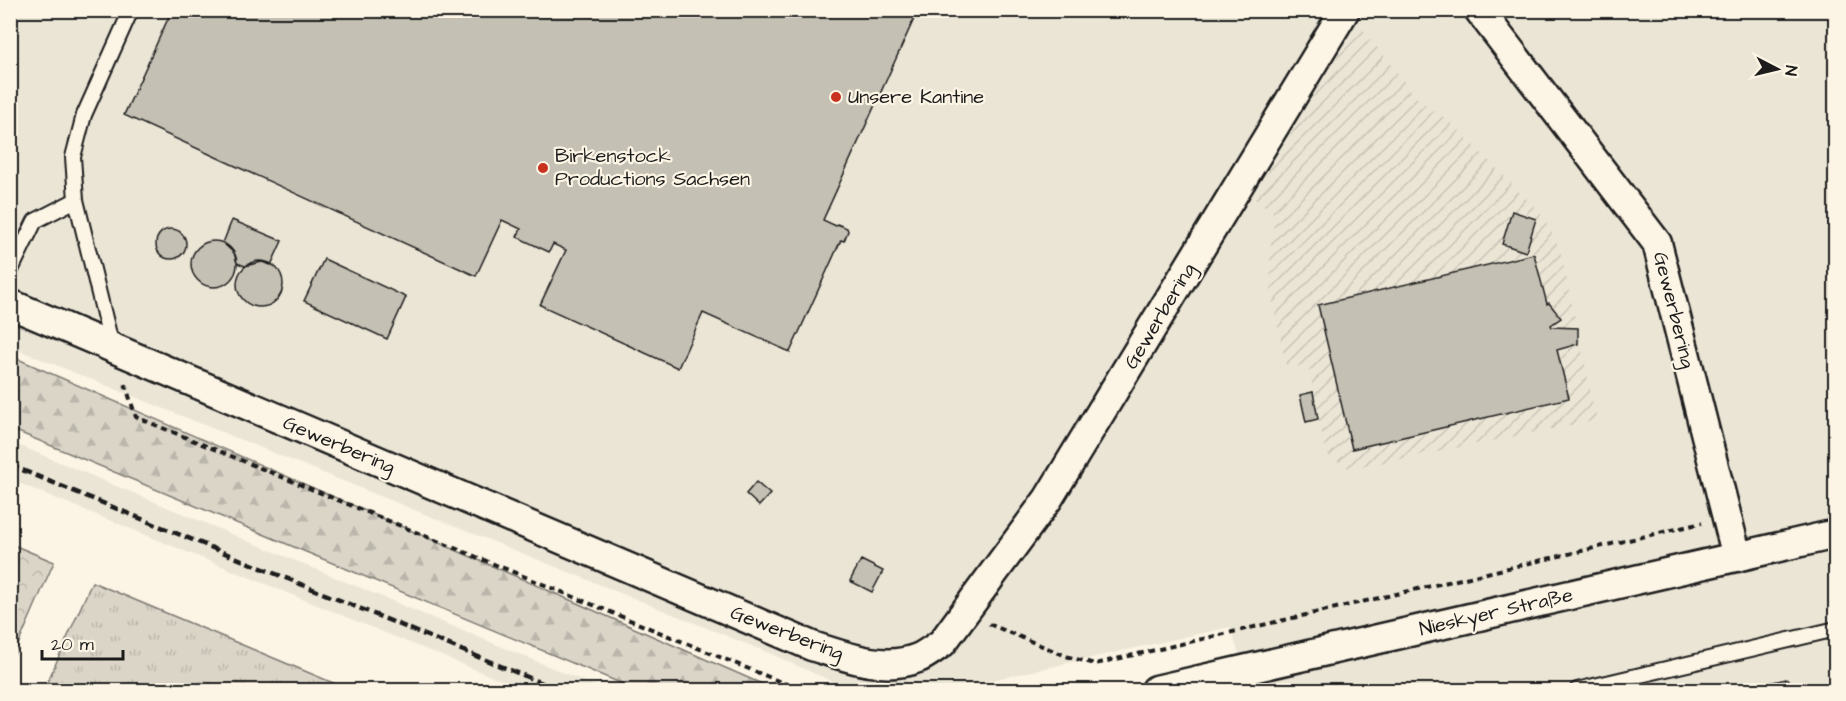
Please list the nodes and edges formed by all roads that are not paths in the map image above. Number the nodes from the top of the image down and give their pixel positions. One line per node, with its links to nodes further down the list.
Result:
1 (131, 10): 4 (lane)
2 (1345, 10): 7 (street, Gewerbering)
3 (1479, 10): 9 (street, Gewerbering)
4 (76, 200): 5 (lane); 7 (lane)
5 (10, 272)
6 (10, 304): 7 (street, Gewerbering)
7 (113, 349)
8 (1836, 534): 9 (street, Nieskyer Straße)
9 (1737, 556): 11 (street, Nieskyer Straße)
10 (1836, 629): 12 (lane)
11 (1156, 690)
12 (1577, 690)

